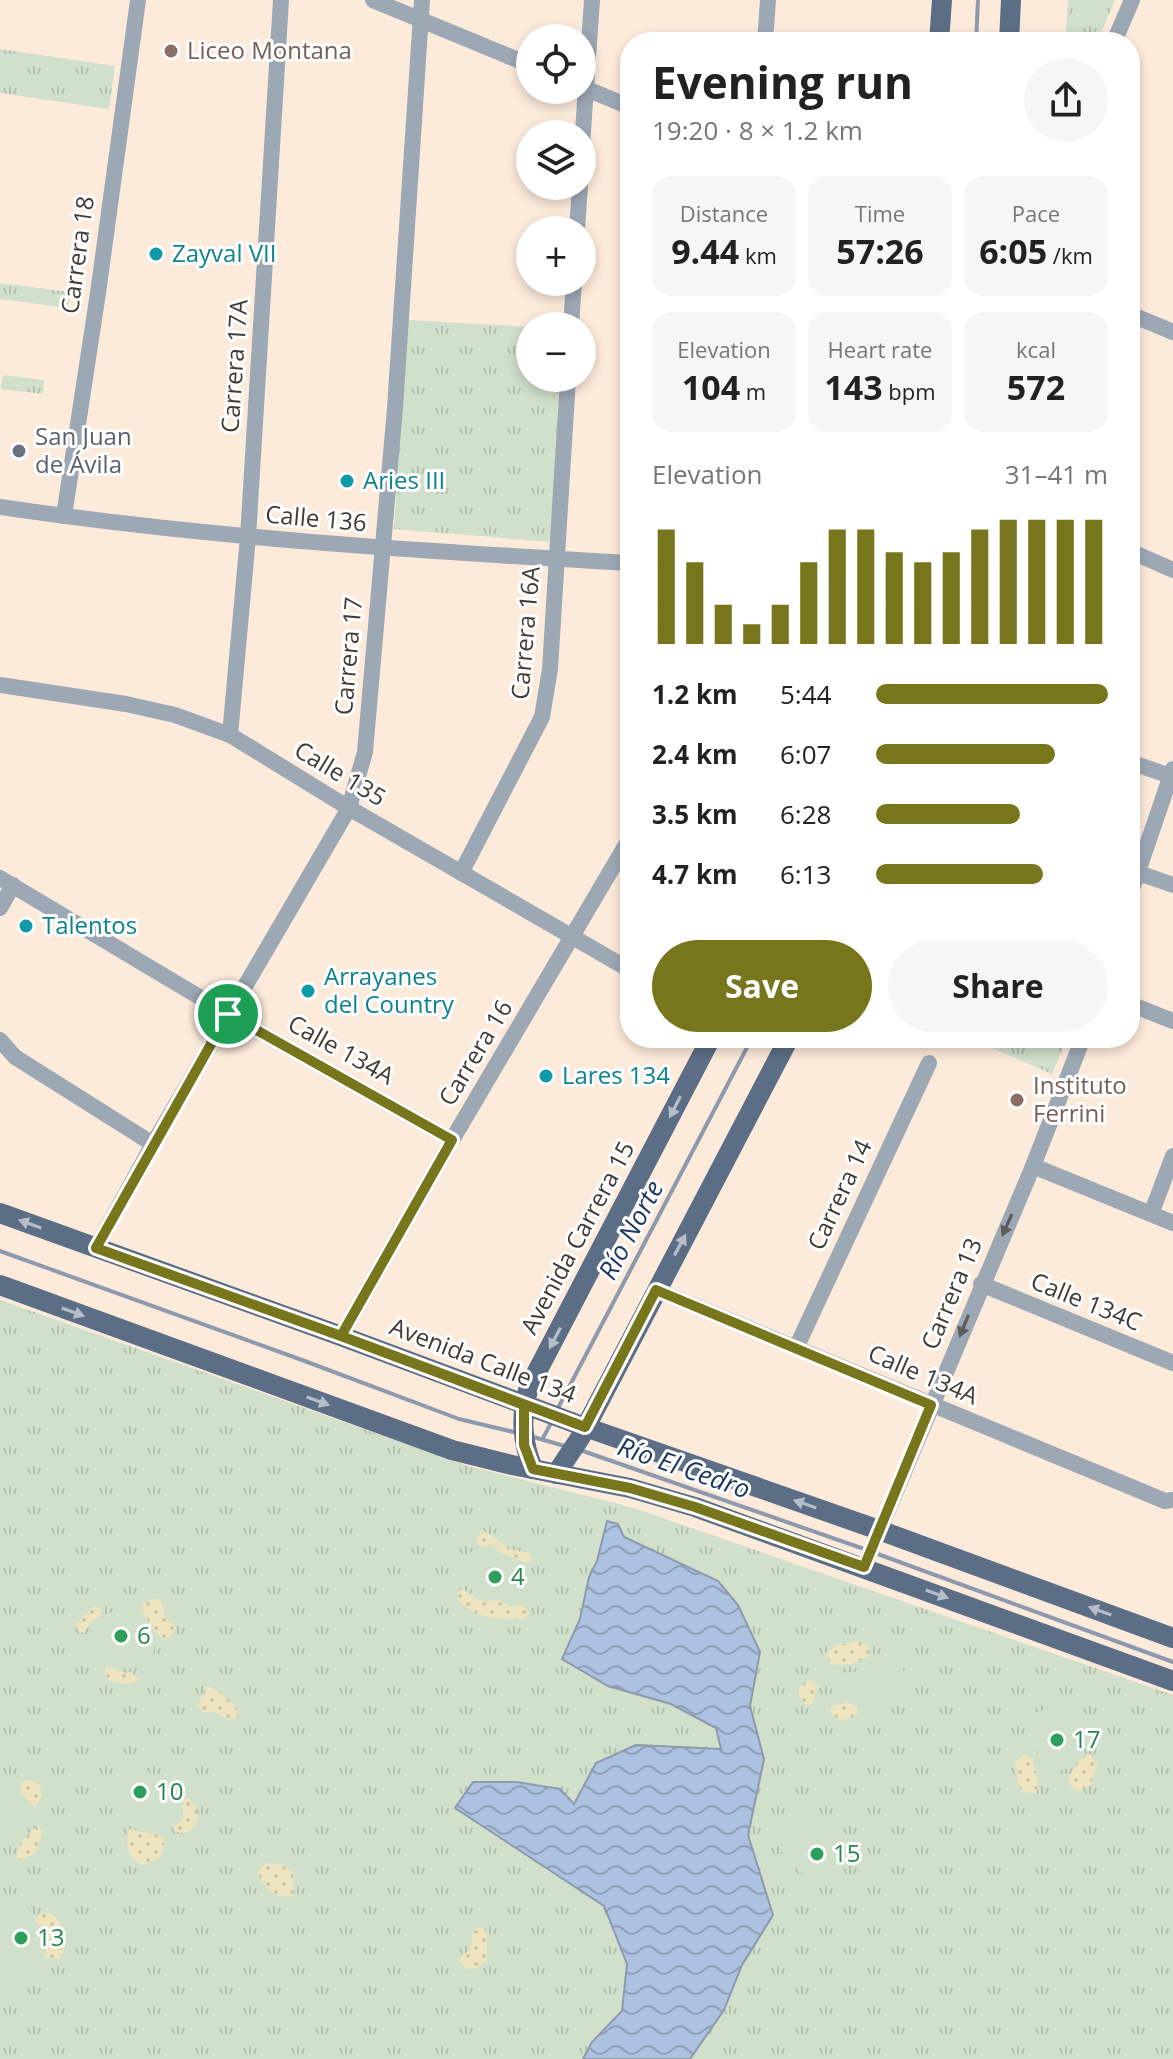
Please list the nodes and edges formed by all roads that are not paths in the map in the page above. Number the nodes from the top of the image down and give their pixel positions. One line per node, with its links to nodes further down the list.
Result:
1 (138, 0): 23 (street, Carrera 18)
2 (281, 0): 24 (street, Carrera 17A)
3 (373, 0): 10 (street)
4 (422, 0): 10 (street, Carrera 17)
5 (592, 0): 11 (street)
6 (768, 0): 12 (street)
7 (942, 0): 13 (main road)
8 (1011, 0): 14 (main road)
9 (1132, 0): 15 (street)
10 (421, 20): 16 (street); 25 (street, Carrera 17)
11 (590, 24)
12 (766, 32)
13 (940, 32)
14 (1009, 32)
15 (1118, 32)
16 (516, 59)
17 (596, 93): 18 (street)
18 (620, 103)
19 (1140, 318): 20 (street)
20 (1173, 332)
21 (567, 392): 27 (street, Carrera 16A)
22 (0, 507): 23 (street, Calle 136)
23 (64, 516): 24 (street, Calle 136)
24 (248, 537): 25 (street, Calle 136); 31 (street, Carrera 17A)
25 (381, 549): 27 (street, Calle 136); 34 (street, Carrera 17)
26 (1140, 555): 29 (street)
27 (557, 559): 28 (street, Calle 136); 37 (street, Carrera 16A)
28 (620, 562)
29 (1173, 570)
30 (0, 685): 31 (street, Calle 135)
31 (230, 735): 34 (street, Calle 135)
32 (1140, 765): 33 (street)
33 (1171, 773): 35 (street)
34 (349, 808): 37 (street, Calle 135); 45 (street, Carrera 17)
35 (1140, 853)
36 (620, 855): 42 (street, Carrera 16)
37 (461, 873): 42 (street, Calle 135)
38 (1140, 873): 40 (street)
39 (7, 882): 41 (street); 45 (street, Calle 134A)
40 (1173, 885)
41 (0, 908)
42 (573, 937): 43 (street, Calle 135); 52 (street, Carrera 16)
43 (620, 964)
44 (1140, 1008): 46 (street)
45 (228, 1014): 52 (street, Calle 134A); 53 (street, Carrera 17)
46 (1173, 1021)
47 (0, 1040): 53 (street)
48 (706, 1048): 67 (main road, Avenida Carrera 15, one-way to 67)
49 (784, 1048): 62 (main road, one-way to 49)
50 (1079, 1048): 55 (street, Carrera 13)
51 (929, 1063): 64 (street, Carrera 14)
52 (452, 1140): 63 (street, Carrera 16)
53 (153, 1144): 59 (street, Carrera 17)
54 (1173, 1156): 57 (street)
55 (1033, 1166): 57 (street); 60 (street, Carrera 13, one-way to 60)
56 (0, 1213): 59 (main road, Avenida Calle 134, one-way to 56)
57 (1151, 1214): 58 (street)
58 (1173, 1223)
59 (96, 1248): 63 (main road, Avenida Calle 134)
60 (981, 1284): 65 (street, Calle 134C); 66 (street, Carrera 13, one-way to 66)
61 (0, 1285): 69 (main road, Avenida Calle 134, one-way to 69)
62 (656, 1290): 64 (street, Calle 134A); 68 (main road)
63 (341, 1336): 67 (main road, Avenida Calle 134)
64 (796, 1348): 66 (street, Calle 134A)
65 (1173, 1363)
66 (931, 1405): 71 (street, Calle 134A); 72 (street, Carrera 13)
67 (528, 1410): 68 (main road, Avenida Calle 134); 69 (main road, Avenida Carrera 15)
68 (578, 1429): 70 (main road); 72 (main road, Avenida Calle 134, one-way to 68)
69 (533, 1469): 70 (main road, Avenida Calle 134)
70 (560, 1469): 72 (main road, Avenida Calle 134)
71 (1173, 1500)
72 (871, 1549): 73 (main road, Avenida Calle 134, one-way to 72); 74 (main road, Avenida Calle 134, one-way to 74)
73 (1173, 1638)
74 (1173, 1681)

